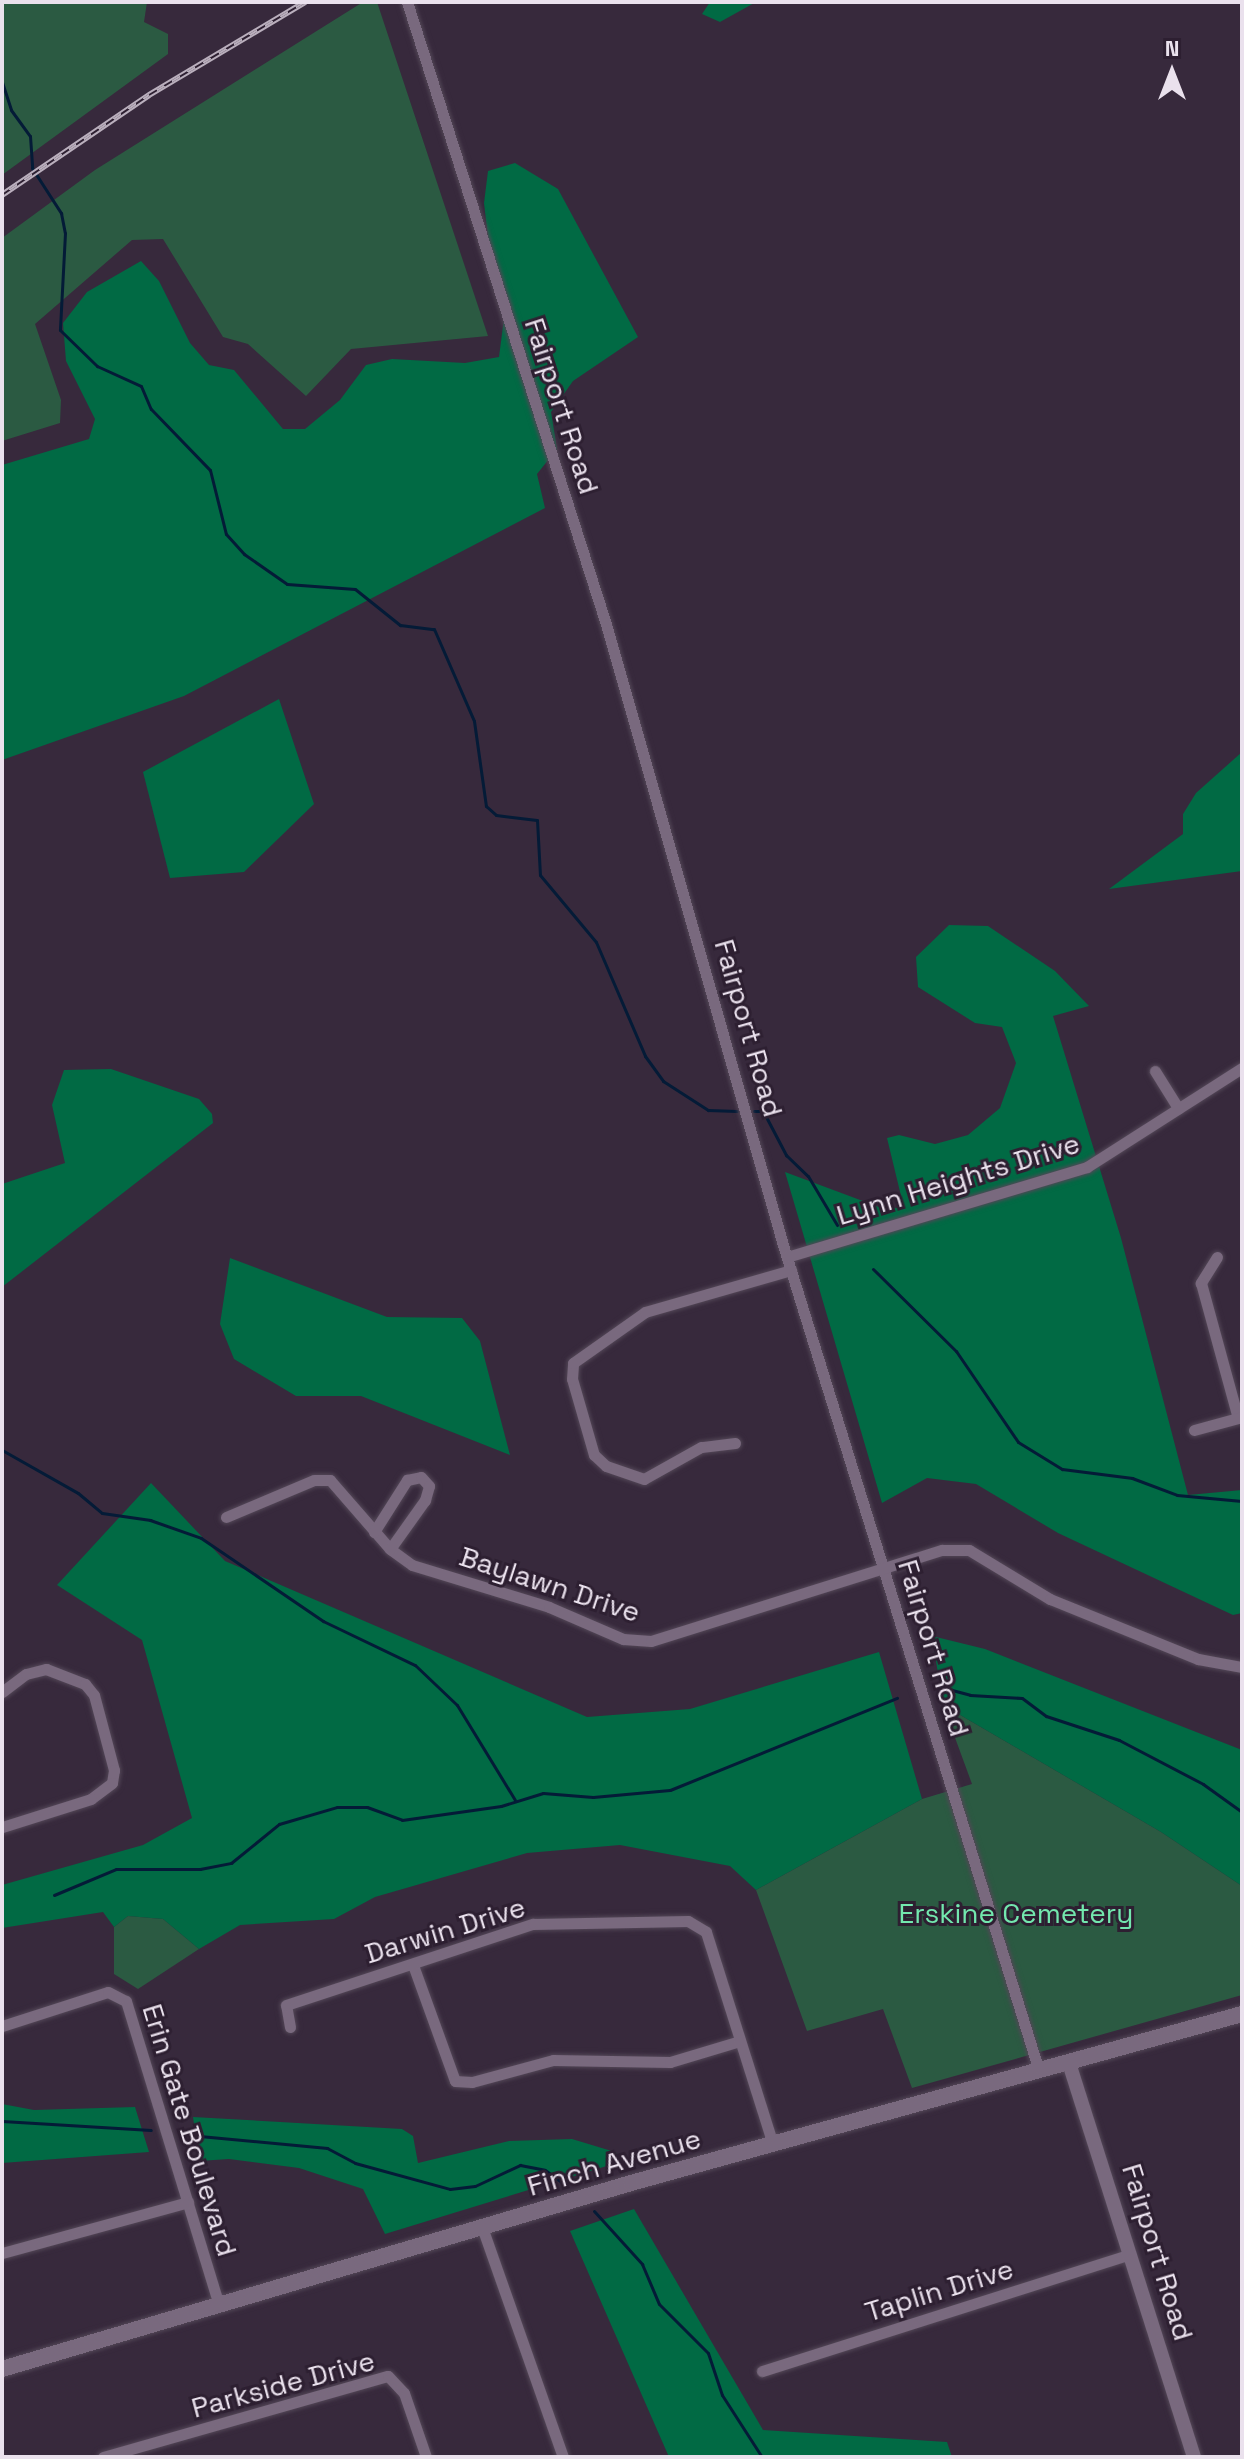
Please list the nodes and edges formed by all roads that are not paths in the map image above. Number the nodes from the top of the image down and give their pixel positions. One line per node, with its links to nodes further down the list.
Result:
1 (407, 2): 5 (street, Fairport Road)
2 (1242, 1068): 4 (street, Lynn Heights Drive)
3 (1155, 1071): 4 (street)
4 (1178, 1108): 5 (street, Lynn Heights Drive)
5 (787, 1257): 7 (street, Fairport Road)
6 (1217, 1257): 8 (street)
7 (791, 1270): 10 (street); 14 (street, Fairport Road)
8 (1240, 1418): 9 (street)
9 (1194, 1430)
10 (735, 1443)
11 (226, 1517): 12 (street, Baylawn Drive)
12 (374, 1532): 13 (street, Baylawn Drive); 13 (street)
13 (390, 1549): 14 (street, Baylawn Drive)
14 (883, 1570): 15 (street, Baylawn Drive); 24 (street, Fairport Road)
15 (1242, 1667)
16 (2, 1692): 17 (street)
17 (2, 1827)
18 (413, 1965): 21 (street, Darwin Drive); 22 (street); 22 (street, Darwin Drive)
19 (1242, 2014): 23 (main road, Finch Avenue)
20 (2, 2026): 26 (street, Erin Gate Boulevard)
21 (290, 2027)
22 (740, 2041): 25 (street, Darwin Drive)
23 (1069, 2063): 24 (main road, Finch Avenue); 29 (street, Fairport Road)
24 (1038, 2068): 25 (main road, Finch Avenue)
25 (773, 2145): 27 (main road, Finch Avenue)
26 (188, 2202): 28 (street); 30 (street, Erin Gate Boulevard)
27 (482, 2227): 30 (main road, Finch Avenue); 35 (street)
28 (2, 2253)
29 (1130, 2254): 32 (street, Taplin Drive); 36 (street, Fairport Road)
30 (219, 2306): 31 (main road, Finch Avenue)
31 (2, 2369)
32 (762, 2371)
33 (103, 2457): 34 (street, Parkside Drive)
34 (426, 2457)
35 (563, 2457)
36 (1194, 2457)

